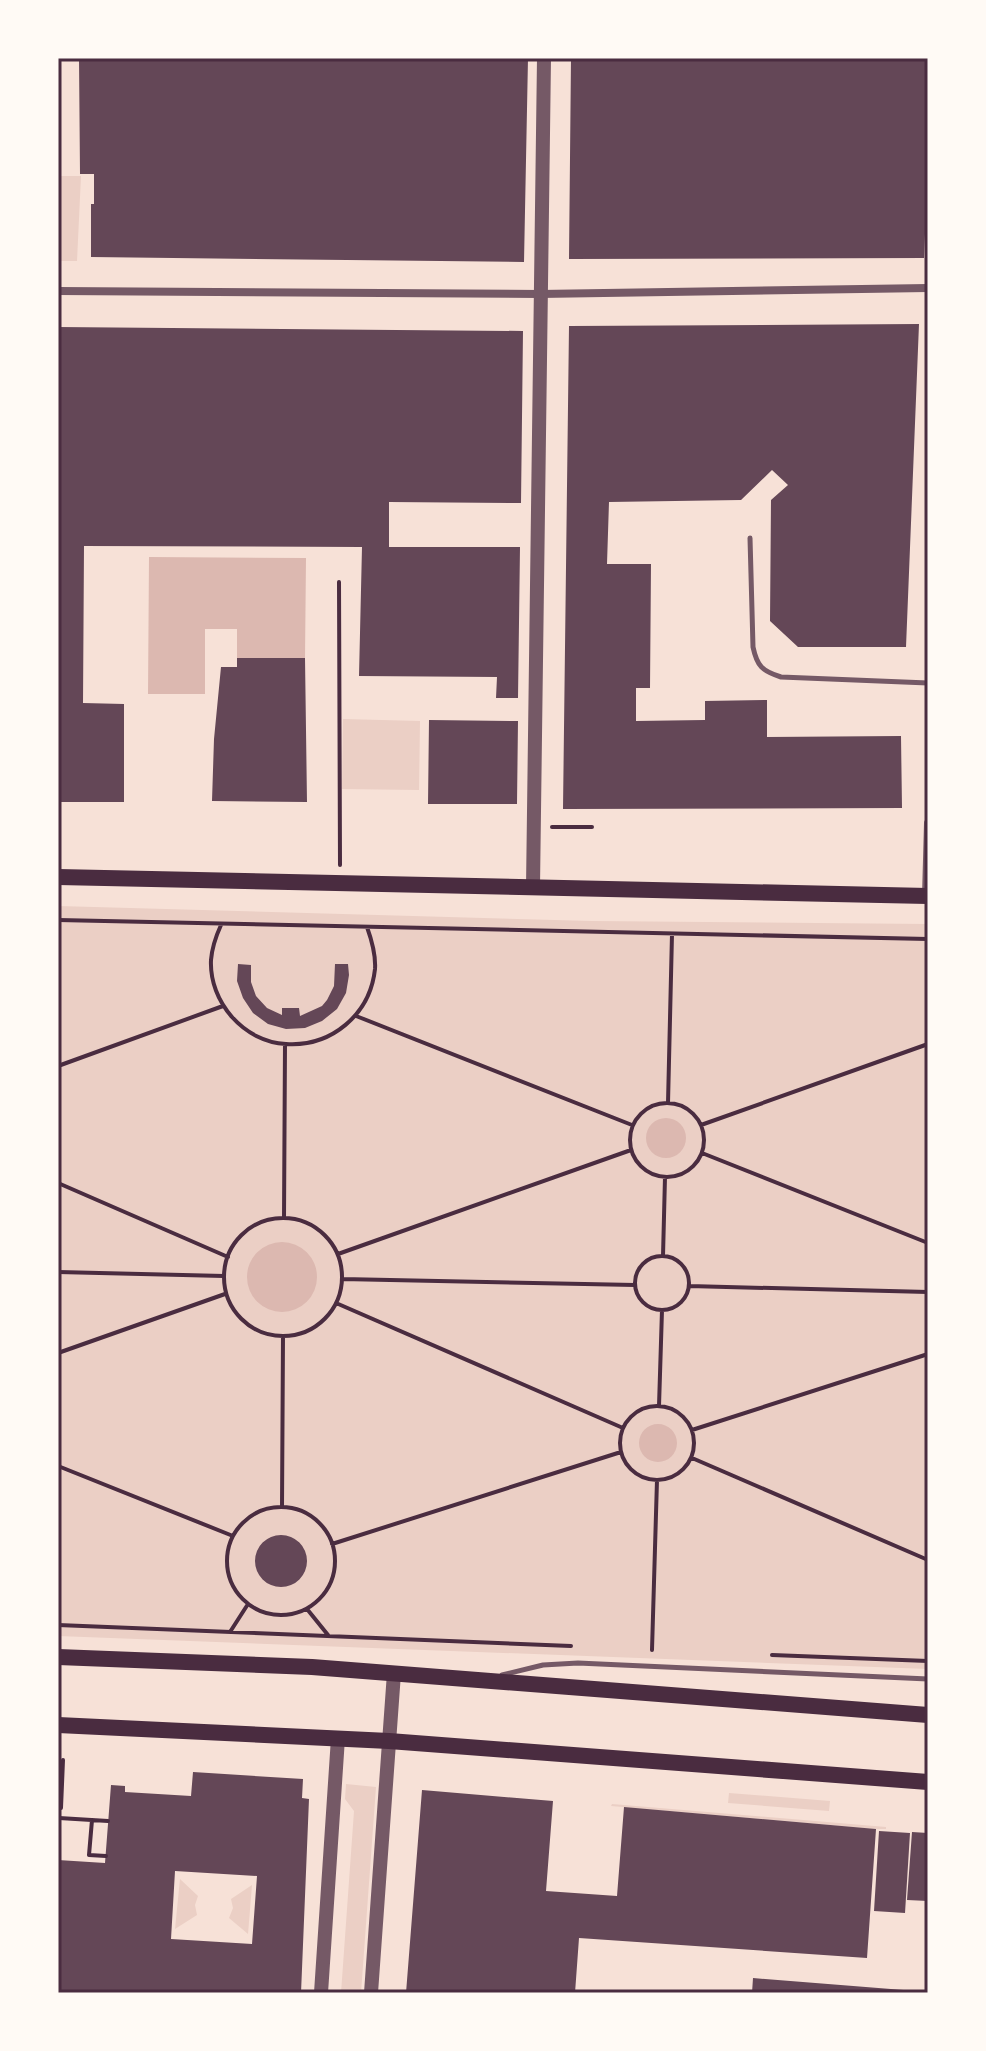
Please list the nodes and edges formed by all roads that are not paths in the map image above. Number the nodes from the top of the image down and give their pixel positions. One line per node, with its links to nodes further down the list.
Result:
1 (544, 58): 4 (street)
2 (928, 288): 4 (street)
3 (58, 291): 4 (street)
4 (540, 294): 9 (street)
5 (750, 538): 6 (lane)
6 (928, 683)
7 (928, 823): 10 (street)
8 (58, 877): 9 (main road)
9 (533, 887): 10 (main road)
10 (927, 896)
11 (58, 1657): 12 (main road)
12 (394, 1673): 13 (main road); 18 (street)
13 (469, 1679): 14 (lane); 15 (main road)
14 (928, 1679)
15 (928, 1715)
16 (58, 1725): 17 (main road)
17 (338, 1738): 18 (main road); 20 (street)
18 (389, 1741): 19 (main road); 21 (street)
19 (928, 1782)
20 (321, 1993)
21 (371, 1993)

